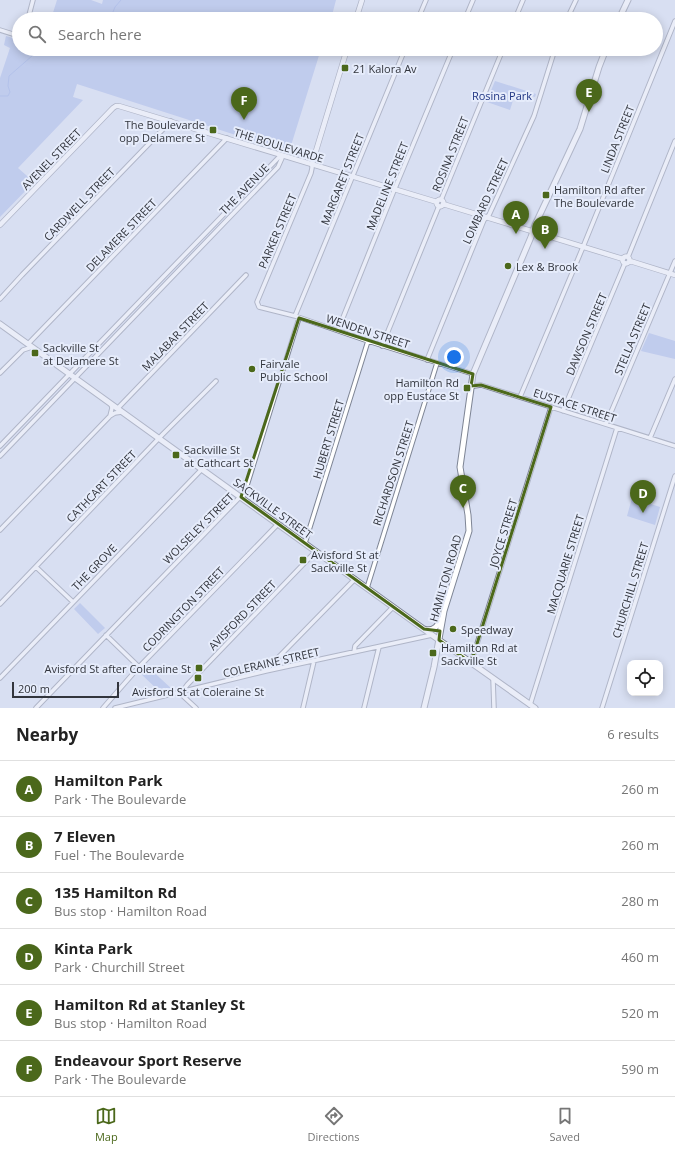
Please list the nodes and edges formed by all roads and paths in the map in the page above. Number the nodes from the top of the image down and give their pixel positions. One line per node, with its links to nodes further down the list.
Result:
1 (33, 0): 8 (street)
2 (362, 0): 9 (street)
3 (426, 0): 10 (street)
4 (473, 0): 11 (street)
5 (523, 0): 12 (street)
6 (576, 0): 13 (street)
7 (628, 0): 14 (main road)
8 (30, 12)
9 (358, 12)
10 (421, 12)
11 (468, 12)
12 (519, 12)
13 (570, 12)
14 (622, 12)
15 (675, 21): 18 (street, LINDA STREET)
16 (0, 30): 17 (street)
17 (12, 34)
18 (663, 50)
19 (345, 56): 31 (street)
20 (403, 56): 32 (street, MARGARET STREET)
21 (450, 56): 33 (street, MADELINE STREET)
22 (500, 56): 34 (street, ROSINA STREET)
23 (553, 56): 35 (street, LOMBARD STREET)
24 (603, 56): 37 (main road, HAMILTON ROAD)
25 (661, 56): 38 (street, LINDA STREET)
26 (116, 106): 27 (street, THE BOULEVARDE); 36 (street, AVENEL STREET)
27 (171, 121): 28 (street, THE BOULEVARDE); 43 (street, CARDWELL STREET)
28 (227, 138): 30 (street, THE BOULEVARDE); 50 (street, DELAMERE STREET)
29 (675, 141): 39 (street, DAWSON STREET)
30 (281, 155): 31 (street, THE BOULEVARDE); 56 (street, THE AVENUE); 58 (street, THE AVENUE)
31 (312, 164): 32 (street, THE BOULEVARDE); 44 (street, PARKER STREET)
32 (353, 176): 33 (street, THE BOULEVARDE); 45 (street, MARGARET STREET)
33 (395, 190): 34 (street, THE BOULEVARDE); 47 (street, MADELINE STREET)
34 (440, 203): 35 (street, THE BOULEVARDE); 51 (street, ROSINA STREET)
35 (486, 217): 37 (street, THE BOULEVARDE); 53 (street, LOMBARD STREET)
36 (0, 225)
37 (533, 231): 38 (street, THE BOULEVARDE); 57 (main road, HAMILTON ROAD)
38 (583, 247): 39 (street, THE BOULEVARDE); 63 (street, LINDA STREET)
39 (626, 260): 41 (street, THE BOULEVARDE); 67 (street, DAWSON STREET)
40 (675, 261): 41 (street, STELLA STREET)
41 (672, 274): 70 (street, STELLA STREET)
42 (246, 275): 66 (street, MALABAR STREET)
43 (0, 299)
44 (257, 305): 45 (street, WENDEN STREET)
45 (297, 317): 47 (street, WENDEN STREET); 79 (street, WOLSELEY STREET)
46 (0, 324): 48 (main road, SACKVILLE STREET)
47 (338, 330): 49 (street, WENDEN STREET)
48 (23, 340): 50 (main road, SACKVILLE STREET); 52 (street)
49 (368, 341): 51 (street, WENDEN STREET); 82 (street, HUBERT STREET)
50 (30, 345): 52 (street, DELAMERE STREET); 56 (main road, SACKVILLE STREET)
51 (382, 346): 53 (street, WENDEN STREET)
52 (23, 350): 55 (street, DELAMERE STREET)
53 (427, 360): 54 (street, WENDEN STREET)
54 (438, 363): 57 (street, WENDEN STREET); 86 (street, RICHARDSON STREET)
55 (0, 373)
56 (70, 374): 58 (main road, SACKVILLE STREET); 74 (street, THE AVENUE)
57 (473, 375): 61 (street); 62 (main road, HAMILTON ROAD)
58 (75, 378): 64 (main road, SACKVILLE STREET); 76 (street, THE AVENUE)
59 (675, 379): 73 (street)
60 (216, 381): 72 (street, CATHCART STREET)
61 (481, 385): 62 (street); 63 (street, EUSTACE STREET)
62 (470, 388): 90 (main road, HAMILTON ROAD)
63 (520, 397): 65 (street, EUSTACE STREET)
64 (111, 404): 66 (main road, SACKVILLE STREET); 69 (street)
65 (551, 407): 67 (street, EUSTACE STREET); 98 (street, JOYCE STREET)
66 (118, 408): 68 (main road, SACKVILLE STREET)
67 (563, 411): 70 (street, EUSTACE STREET)
68 (124, 412): 69 (street); 72 (main road, SACKVILLE STREET)
69 (110, 416): 81 (street)
70 (606, 424): 71 (street, EUSTACE STREET)
71 (617, 428): 73 (street, EUSTACE STREET); 104 (street, MACQUARIE STREET)
72 (160, 438): 77 (main road, SACKVILLE STREET); 84 (street, CATHCART STREET)
73 (650, 438): 75 (street, EUSTACE STREET)
74 (0, 446)
75 (675, 446)
76 (0, 456)
77 (202, 469): 79 (main road, SACKVILLE STREET); 87 (street, THE GROVE)
78 (675, 476): 113 (street, CHURCHILL STREET)
79 (241, 497): 80 (main road, SACKVILLE STREET); 92 (street, WOLSELEY STREET)
80 (278, 524): 82 (main road, SACKVILLE STREET); 99 (street, CODRINGTON STREET)
81 (0, 530)
82 (305, 543): 83 (main road, SACKVILLE STREET)
83 (316, 551): 85 (main road, SACKVILLE STREET); 103 (street, AVISFORD STREET)
84 (36, 567): 87 (street); 88 (street, CATHCART STREET)
85 (355, 579): 86 (main road, SACKVILLE STREET); 100 (street)
86 (366, 588): 89 (main road, SACKVILLE STREET)
87 (73, 602): 101 (street, THE GROVE)
88 (0, 604)
89 (393, 607): 91 (main road, SACKVILLE STREET); 96 (street)
90 (444, 611): 91 (main road); 94 (main road, HAMILTON ROAD)
91 (424, 629): 93 (main road, SACKVILLE STREET)
92 (106, 635): 99 (street); 105 (street, WOLSELEY STREET)
93 (432, 635): 94 (main road, SACKVILLE STREET); 95 (street, COLERAINE STREET)
94 (439, 640): 98 (main road, SACKVILLE STREET); 111 (main road, HAMILTON ROAD)
95 (379, 647): 96 (street, COLERAINE STREET); 110 (street)
96 (354, 652): 97 (street, COLERAINE STREET)
97 (314, 661): 100 (street, COLERAINE STREET); 109 (street)
98 (471, 663): 102 (main road, SACKVILLE STREET)
99 (140, 667): 106 (street, CODRINGTON STREET)
100 (266, 671): 103 (street, COLERAINE STREET)
101 (0, 678)
102 (494, 679): 104 (main road, SACKVILLE STREET); 112 (street)
103 (182, 692): 107 (street, COLERAINE STREET); 108 (street)
104 (532, 706)
105 (36, 708)
106 (103, 708)
107 (115, 708)
108 (196, 708)
109 (302, 708)
110 (364, 708)
111 (424, 708)
112 (494, 708)
113 (602, 708)

